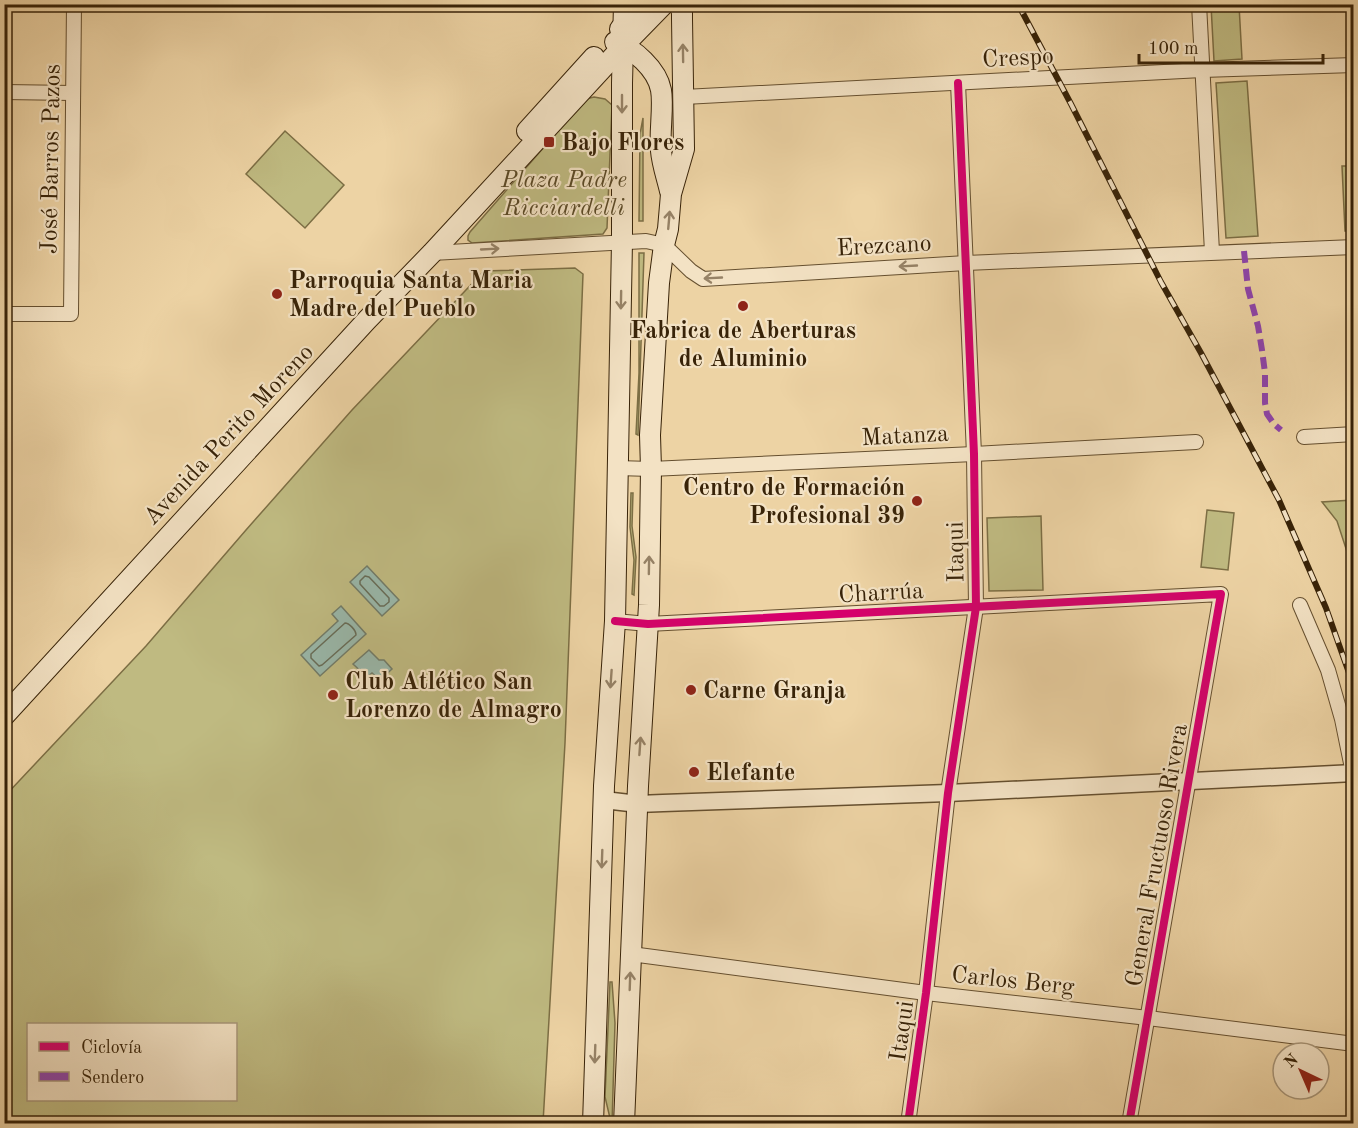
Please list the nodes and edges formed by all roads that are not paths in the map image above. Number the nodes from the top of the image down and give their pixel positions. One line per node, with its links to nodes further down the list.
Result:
1 (74, 4): 13 (street, José Barros Pazos)
2 (624, 4): 7 (main road)
3 (643, 4): 7 (main road)
4 (664, 4): 8 (main road, Avenida Perito Moreno)
5 (679, 4): 14 (main road, one-way to 5)
6 (1199, 4): 10 (street)
7 (624, 25): 8 (main road)
8 (617, 43): 15 (main road); 16 (main road, one-way to 16); 20 (main road, Avenida Perito Moreno); 34 (main road, Avenida Perito Moreno)
9 (1353, 64): 10 (street, Crespo)
10 (1202, 70): 11 (street, Crespo); 19 (street)
11 (958, 83): 14 (street, Crespo); 21 (street, Itaqui)
12 (4, 92): 13 (street)
13 (73, 93): 22 (street, José Barros Pazos)
14 (684, 97): 15 (main road)
15 (671, 194): 17 (main road, one-way to 15)
16 (622, 241): 17 (street); 20 (street, one-way to 16); 27 (main road, one-way to 27)
17 (664, 245): 21 (street, Erezcano, one-way to 17); 28 (main road)
18 (1353, 247): 19 (street, Erezcano)
19 (1212, 252): 21 (street, Erezcano)
20 (432, 253): 35 (main road, Avenida Perito Moreno)
21 (966, 263): 26 (street, Itaqui)
22 (4, 314)
23 (1353, 434): 24 (street)
24 (1304, 437)
25 (1196, 442): 26 (street, Matanza)
26 (974, 454): 28 (street, Matanza); 31 (street, Itaqui)
27 (617, 468): 28 (street, Matanza); 32 (main road)
28 (651, 469): 33 (main road, one-way to 28)
29 (1221, 594): 31 (street, Charrúa); 37 (street, General Fructuoso Rivera)
30 (1300, 605): 36 (street)
31 (976, 607): 33 (street, Charrúa); 38 (street, Itaqui)
32 (615, 621): 33 (street, Charrúa); 39 (main road, one-way to 39)
33 (648, 624): 40 (main road, one-way to 33)
34 (4, 700)
35 (4, 716)
36 (1353, 775): 37 (street)
37 (1188, 781): 38 (street); 43 (street, General Fructuoso Rivera)
38 (948, 793): 40 (street); 42 (street, Itaqui)
39 (604, 801): 40 (street); 46 (main road, one-way to 46)
40 (638, 804): 41 (main road)
41 (631, 954): 42 (street, Carlos Berg); 47 (main road, one-way to 41)
42 (926, 993): 43 (street, Carlos Berg); 48 (street, Itaqui)
43 (1148, 1018): 44 (street, Carlos Berg); 49 (street, General Fructuoso Rivera)
44 (1353, 1044)
45 (1353, 1118): 50 (street)
46 (593, 1124)
47 (624, 1124)
48 (908, 1124)
49 (1129, 1124)
50 (1352, 1124)

